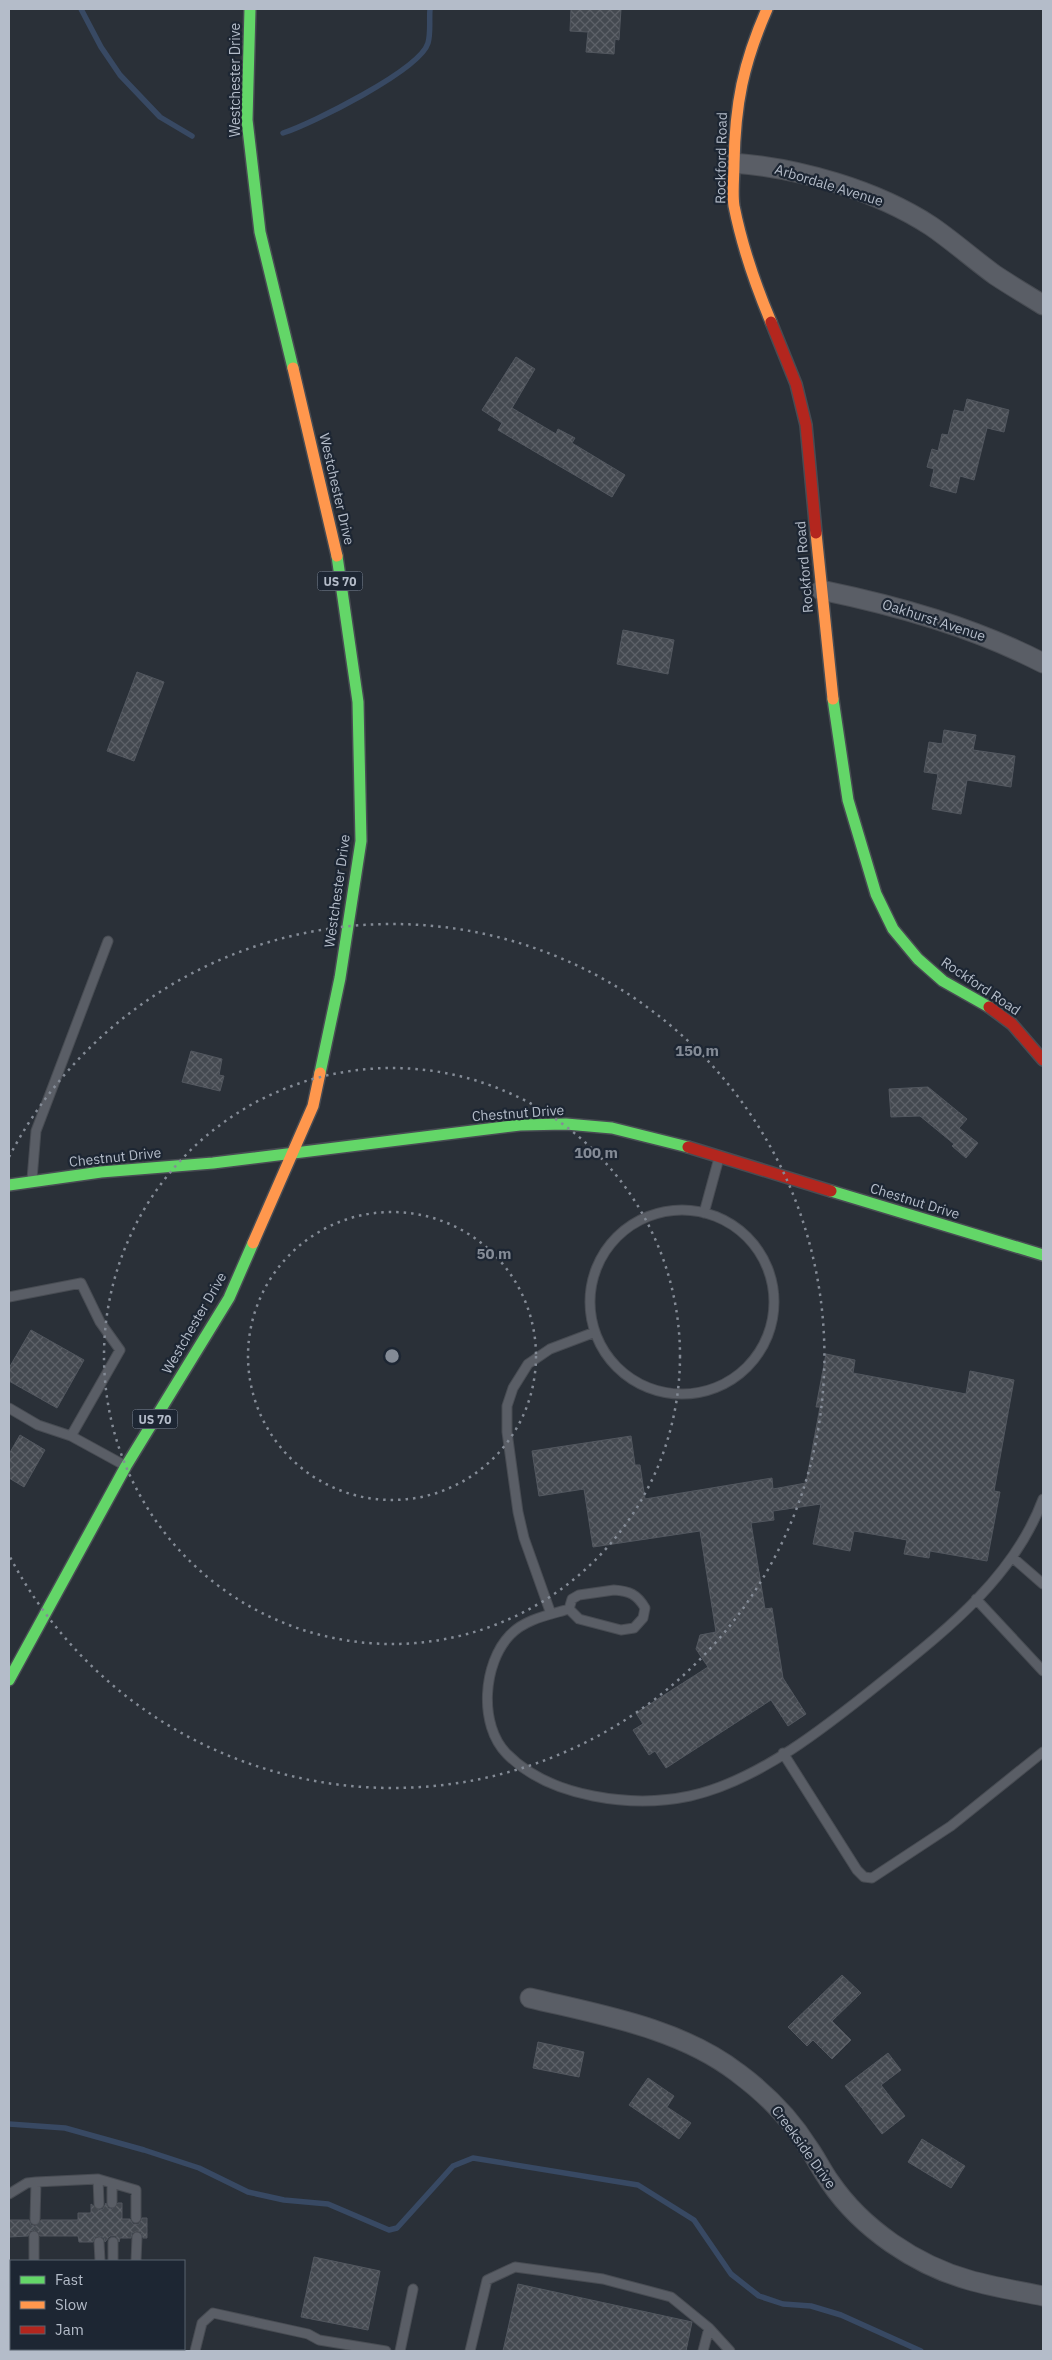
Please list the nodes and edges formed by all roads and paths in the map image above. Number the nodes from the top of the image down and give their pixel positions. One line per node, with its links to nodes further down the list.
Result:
1 (250, 9): 9 (street, Westchester Drive / US 70)
2 (767, 9): 3 (street, Rockford Road)
3 (734, 163): 4 (street, Arbordale Avenue); 5 (street, Rockford Road)
4 (1043, 305)
5 (821, 590): 6 (street, Oakhurst Avenue); 8 (street, Rockford Road)
6 (1043, 664)
7 (108, 941): 11 (lane)
8 (1043, 1060)
9 (292, 1154): 10 (street, Chestnut Drive); 11 (street, Chestnut Drive); 19 (street, Westchester Drive / US 70)
10 (720, 1157): 13 (lane); 14 (street, Chestnut Drive)
11 (32, 1182): 12 (street, Chestnut Drive)
12 (9, 1185)
13 (704, 1213): 16 (lane); 16 (lane)
14 (1043, 1255)
15 (9, 1296): 18 (lane)
16 (595, 1332): 25 (lane)
17 (9, 1408): 18 (lane)
18 (71, 1436): 19 (lane)
19 (126, 1466): 27 (street, Westchester Drive / US 70)
20 (1043, 1499): 21 (lane)
21 (1012, 1557): 22 (lane); 23 (lane)
22 (1043, 1584)
23 (976, 1600): 26 (lane); 29 (lane)
24 (569, 1609): 24 (lane); 25 (lane)
25 (551, 1614): 29 (lane)
26 (1043, 1671)
27 (9, 1680)
28 (1043, 1752): 29 (lane)
29 (783, 1753)
30 (530, 1998): 48 (street, Creekside Drive)
31 (98, 2179): 32 (lane); 33 (lane); 36 (lane)
32 (36, 2182): 34 (lane); 38 (lane)
33 (112, 2183): 35 (lane); 37 (lane)
34 (9, 2194)
35 (112, 2203)
36 (99, 2204)
37 (136, 2218)
38 (35, 2220)
39 (34, 2236): 43 (lane)
40 (137, 2238): 46 (lane)
41 (100, 2242): 44 (lane)
42 (112, 2242): 45 (lane)
43 (34, 2260)
44 (100, 2260)
45 (113, 2260)
46 (136, 2260)
47 (413, 2289): 52 (lane)
48 (1043, 2296)
49 (709, 2328): 53 (lane); 54 (lane); 55 (lane)
50 (196, 2351): 51 (lane)
51 (386, 2351)
52 (400, 2351)
53 (470, 2351)
54 (703, 2351)
55 (730, 2351)

